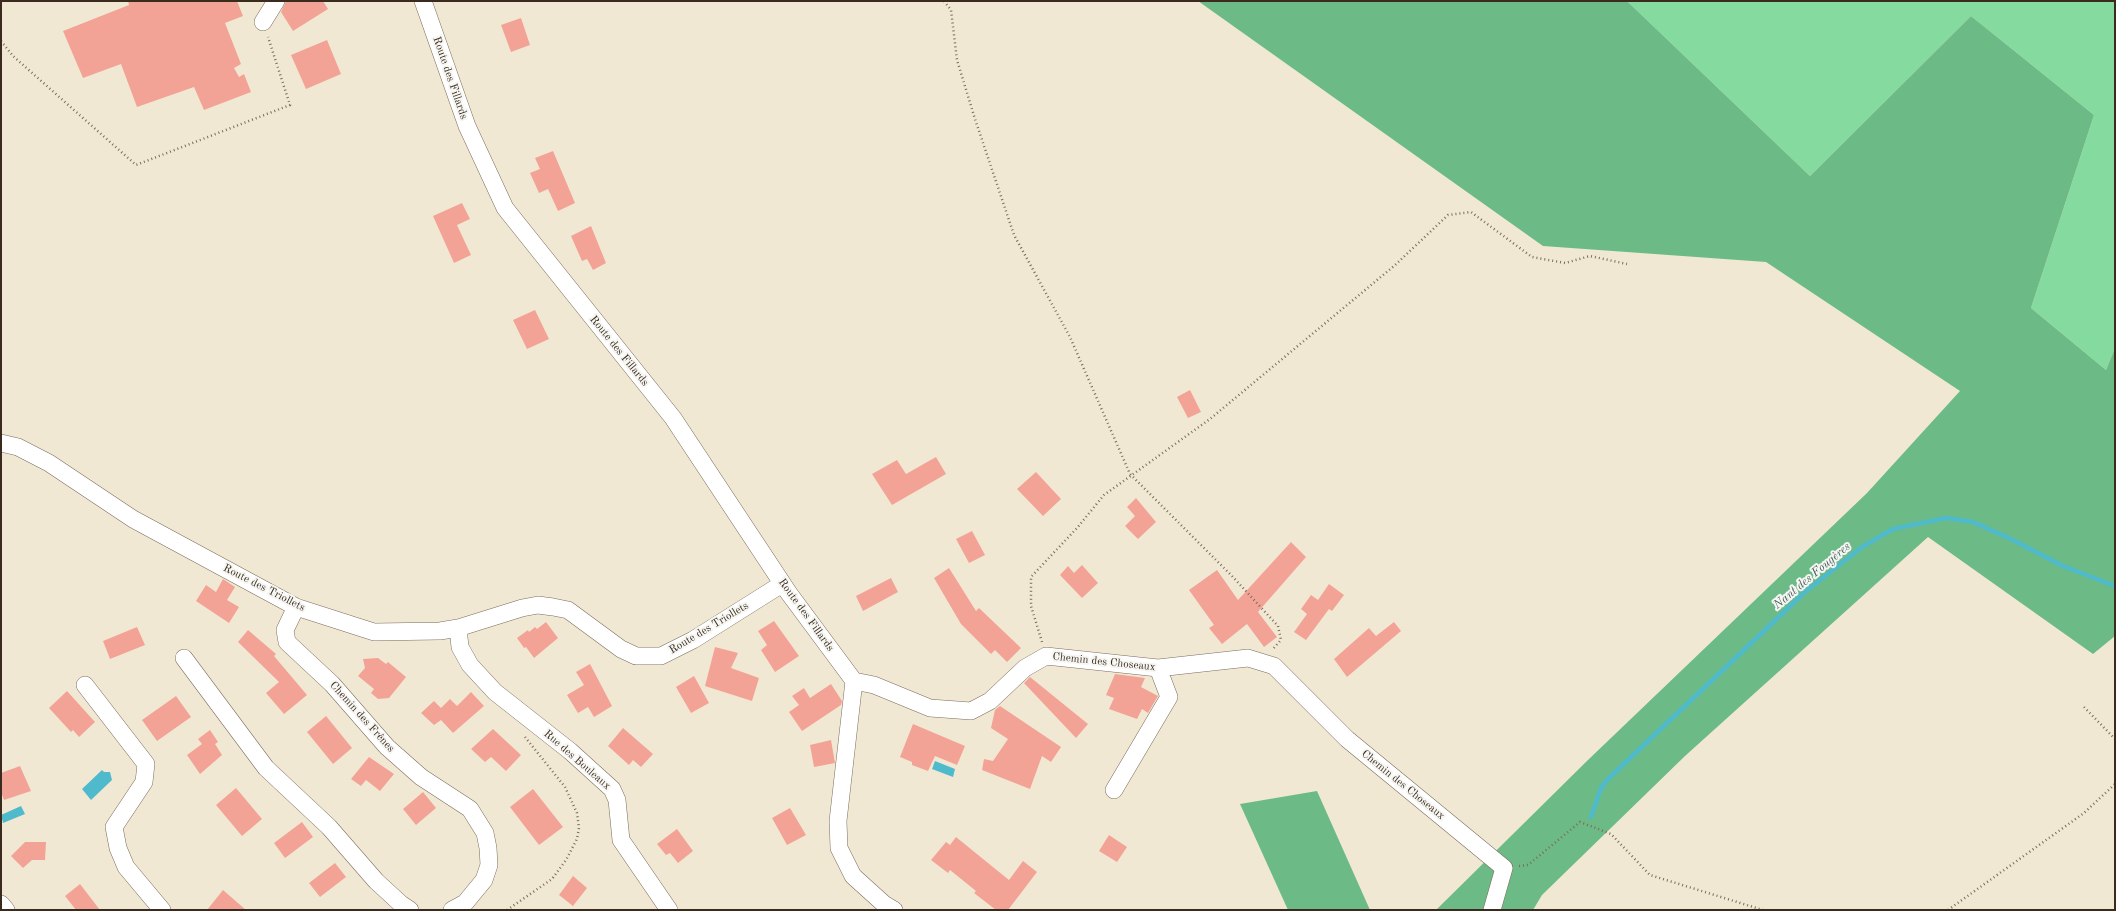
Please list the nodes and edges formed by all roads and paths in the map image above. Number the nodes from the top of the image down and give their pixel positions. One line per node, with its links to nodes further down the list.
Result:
1 (276, 1): 4 (street)
2 (423, 1): 9 (street, Route des Fillards)
3 (944, 1): 8 (path)
4 (263, 22): 5 (path)
5 (1, 41)
6 (1627, 264): 8 (path)
7 (1, 443): 10 (street, Route des Triollets)
8 (1130, 474): 12 (path); 14 (path)
9 (782, 584): 11 (street, Route des Triollets); 16 (street, Route des Fillards)
10 (296, 607): 11 (street, Route des Triollets); 29 (street, Chemin des Frênes)
11 (458, 628): 31 (street, Rue des Bouleaux)
12 (1046, 656): 15 (street, Chemin des Choseaux); 16 (street, Chemin des Choseaux)
13 (184, 658): 28 (street)
14 (1260, 662): 15 (street, Chemin des Choseaux); 23 (street, Chemin des Choseaux)
15 (1158, 668): 22 (street)
16 (854, 681): 25 (street)
17 (85, 685): 27 (street)
18 (2084, 707): 20 (path)
19 (524, 736): 30 (path)
20 (2115, 739)
21 (2115, 784): 34 (path)
22 (1114, 790)
23 (1504, 868): 32 (street); 33 (path)
24 (1, 904): 26 (street)
25 (886, 908)
26 (6, 910)
27 (162, 910)
28 (410, 910)
29 (452, 910)
30 (507, 910)
31 (669, 910)
32 (1492, 910)
33 (1763, 910)
34 (1948, 910)

